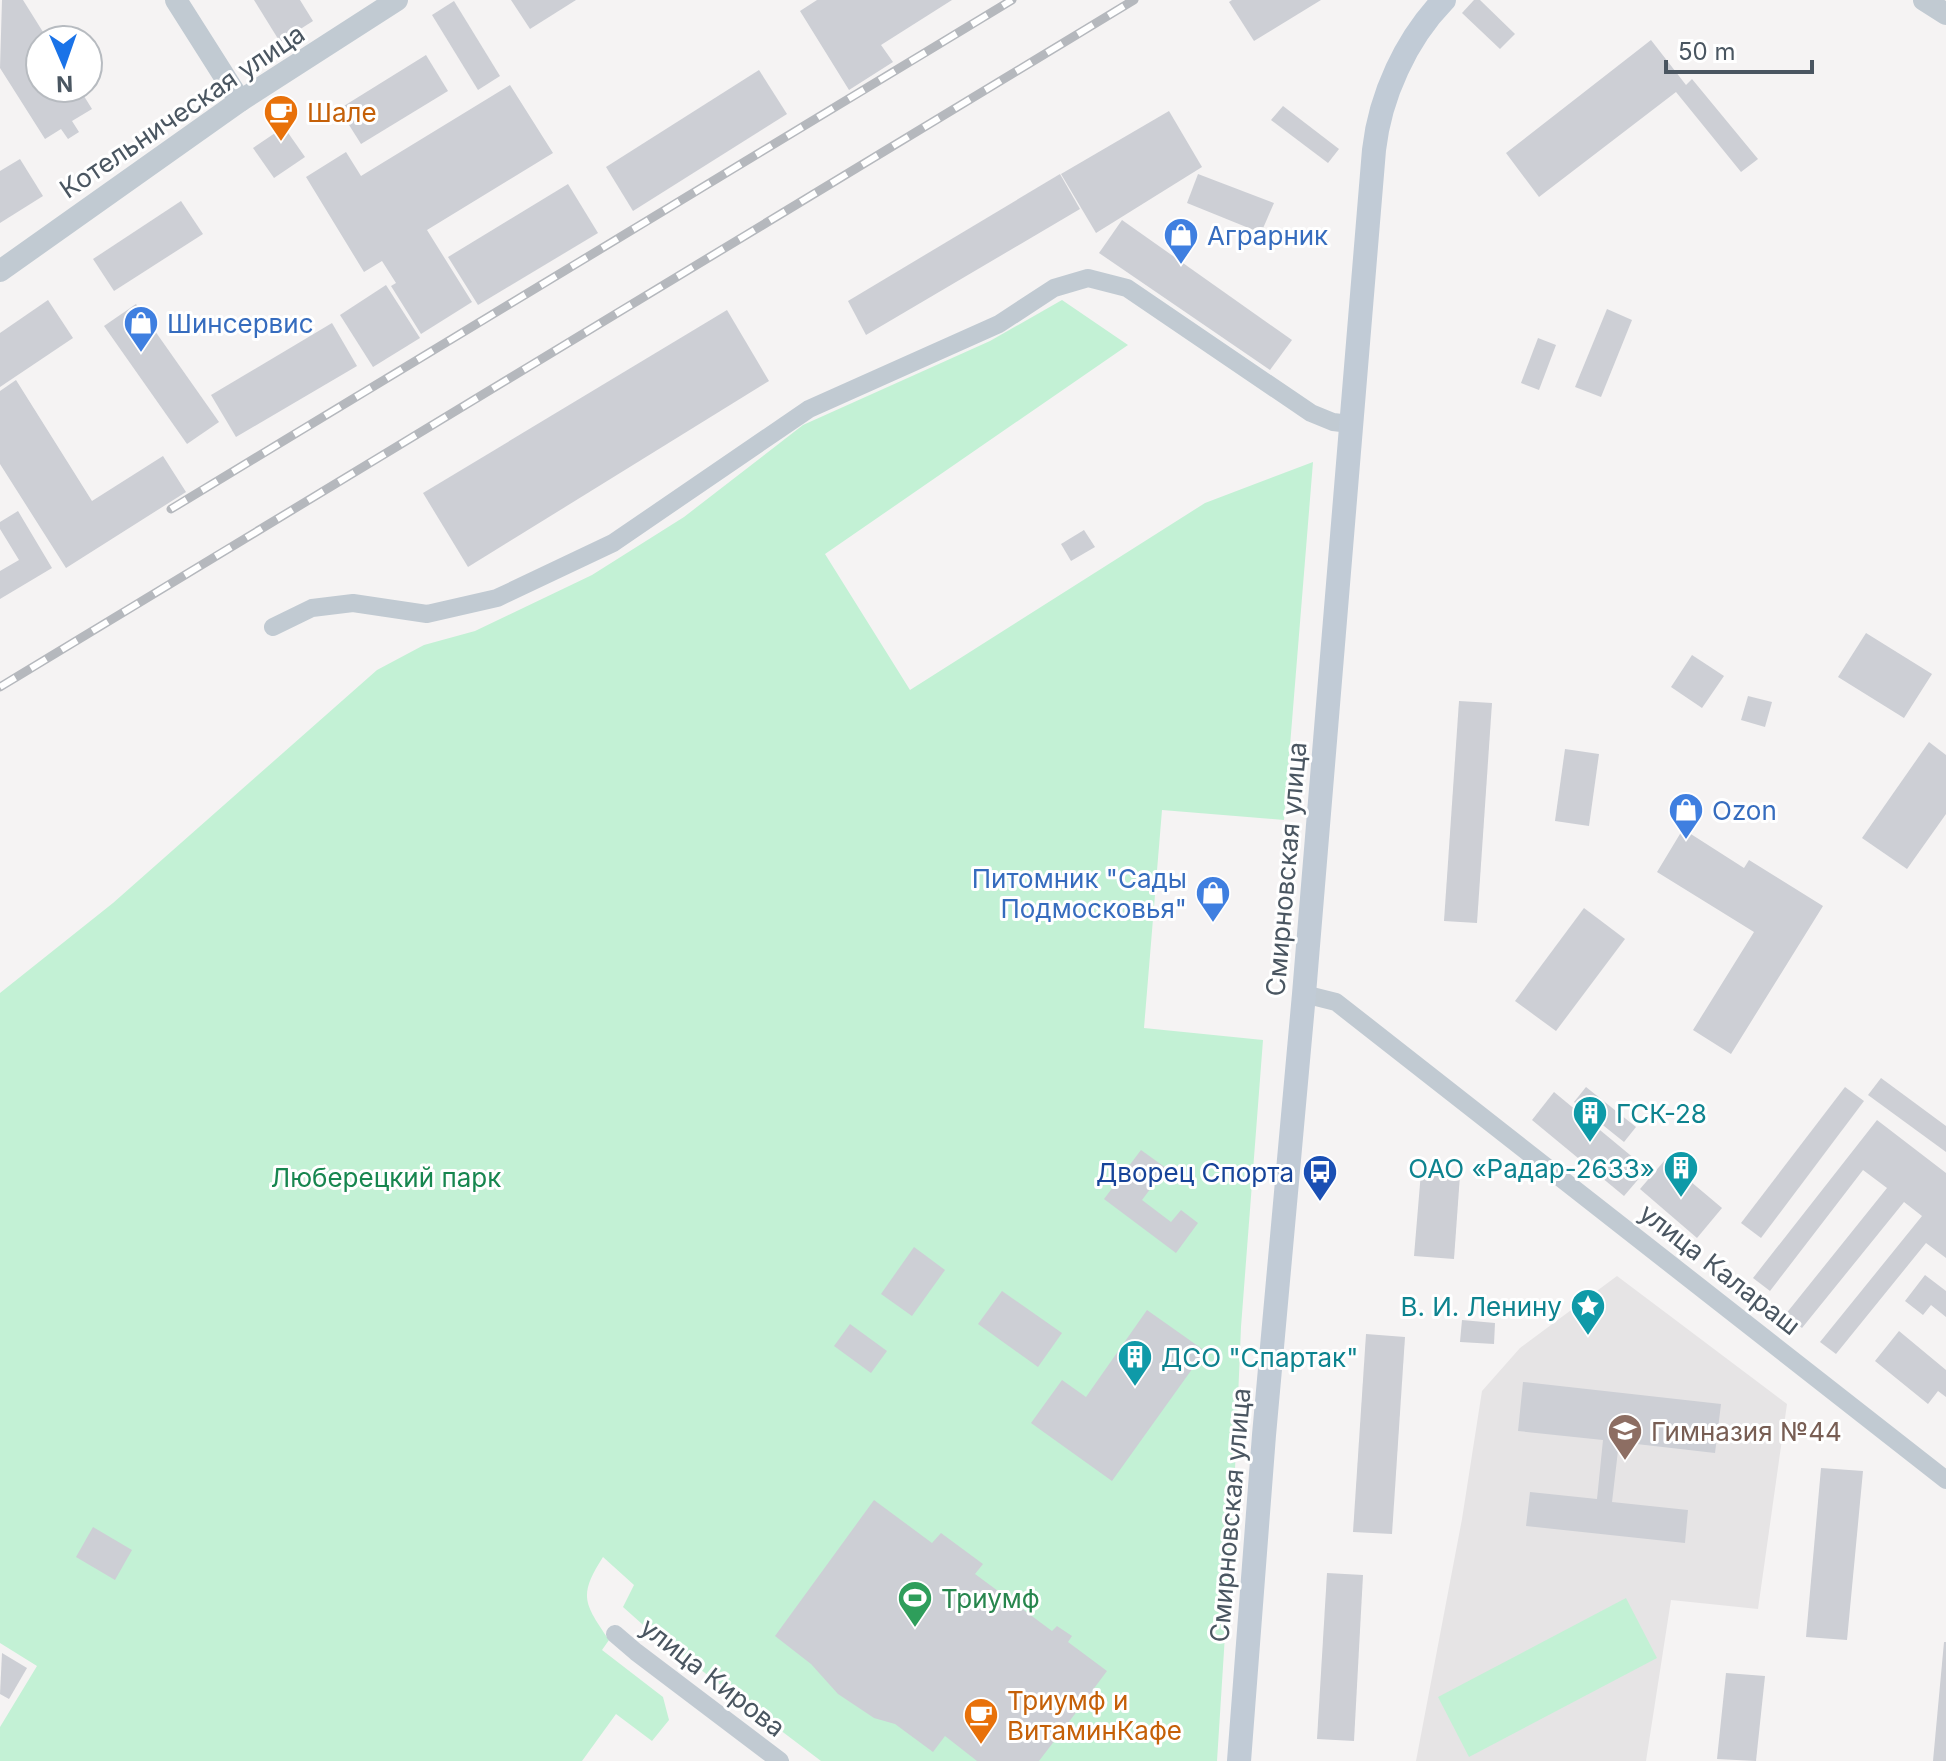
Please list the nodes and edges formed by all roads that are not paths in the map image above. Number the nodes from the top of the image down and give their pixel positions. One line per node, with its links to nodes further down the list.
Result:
1 (176, 0): 6 (street)
2 (397, 0): 6 (street, Котельническая улица)
3 (1444, 0): 8 (main road, Смирновская улица)
4 (1924, 0): 5 (street)
5 (1946, 14)
6 (240, 101): 7 (street, Котельническая улица)
7 (0, 271)
8 (1350, 424): 9 (street); 10 (main road, Смирновская улица)
9 (273, 627)
10 (1304, 994): 11 (street, улица Калараш); 14 (main road, Смирновская улица)
11 (1946, 1480)
12 (615, 1634): 13 (street, улица Кирова)
13 (780, 1761)
14 (1239, 1761)

